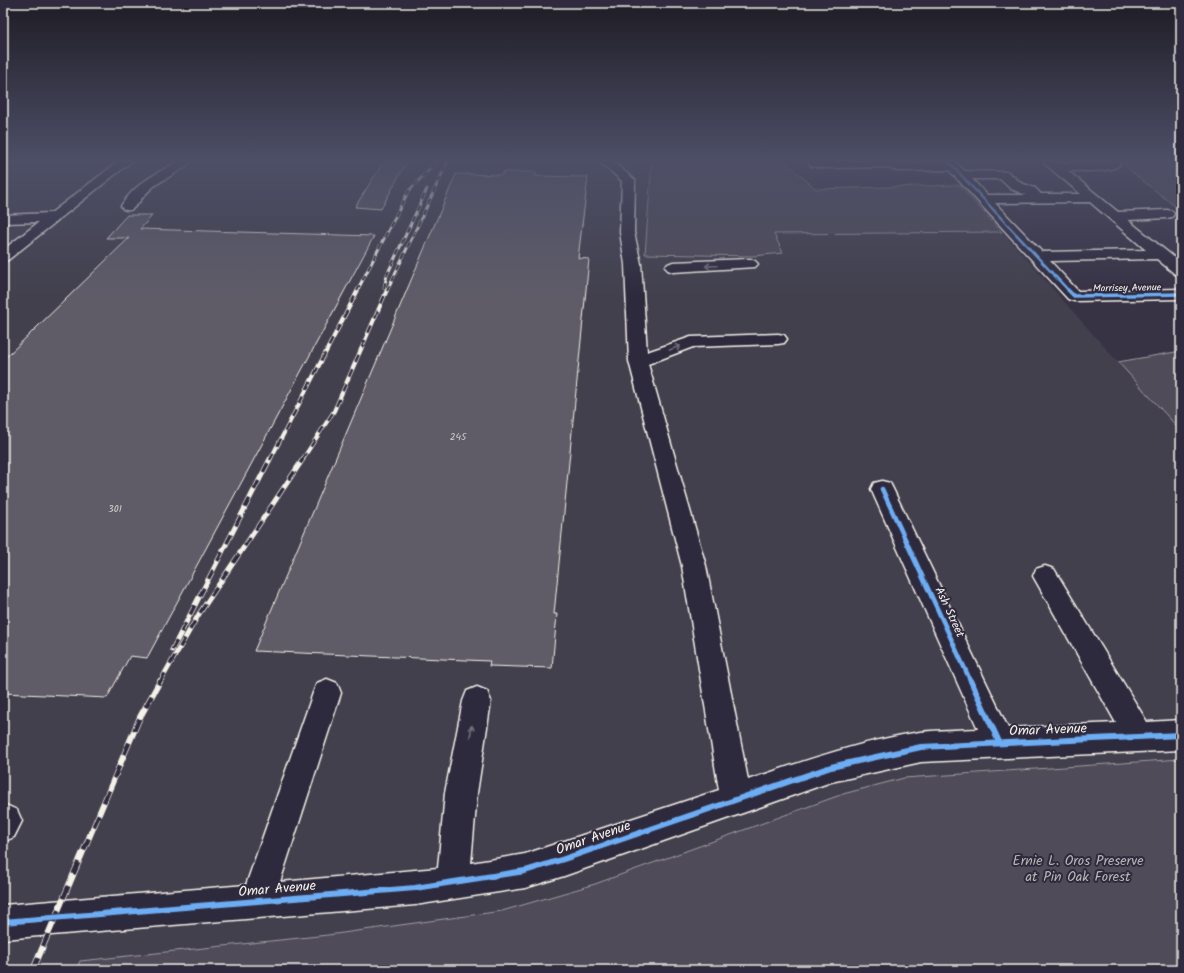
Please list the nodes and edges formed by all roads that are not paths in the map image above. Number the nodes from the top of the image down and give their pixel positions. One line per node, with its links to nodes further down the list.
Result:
1 (67, 206): 7 (street)
2 (628, 206): 18 (street)
3 (991, 206): 11 (street)
4 (1103, 206): 6 (street)
5 (1167, 214): 6 (street)
6 (1114, 216): 9 (street)
7 (54, 217): 8 (street); 10 (street)
8 (3, 219)
9 (1160, 254): 11 (street); 14 (street)
10 (3, 257)
11 (1038, 257): 15 (street, Morrisey Avenue)
12 (750, 264): 13 (street, one-way to 13)
13 (673, 267)
14 (1181, 272)
15 (1181, 294)
16 (687, 332): 18 (street)
17 (778, 340): 18 (street, one-way to 17)
18 (638, 354): 26 (street)
19 (882, 489): 25 (street, Ash Street)
20 (1045, 576): 24 (street)
21 (327, 693): 28 (street)
22 (476, 701): 27 (street, one-way to 22)
23 (1181, 735): 24 (street, Omar Avenue)
24 (1140, 737): 25 (street, Omar Avenue)
25 (999, 742): 26 (street, Omar Avenue)
26 (736, 800): 27 (street, Omar Avenue)
27 (453, 883): 28 (street, Omar Avenue)
28 (257, 901): 29 (street, Omar Avenue)
29 (3, 922)

